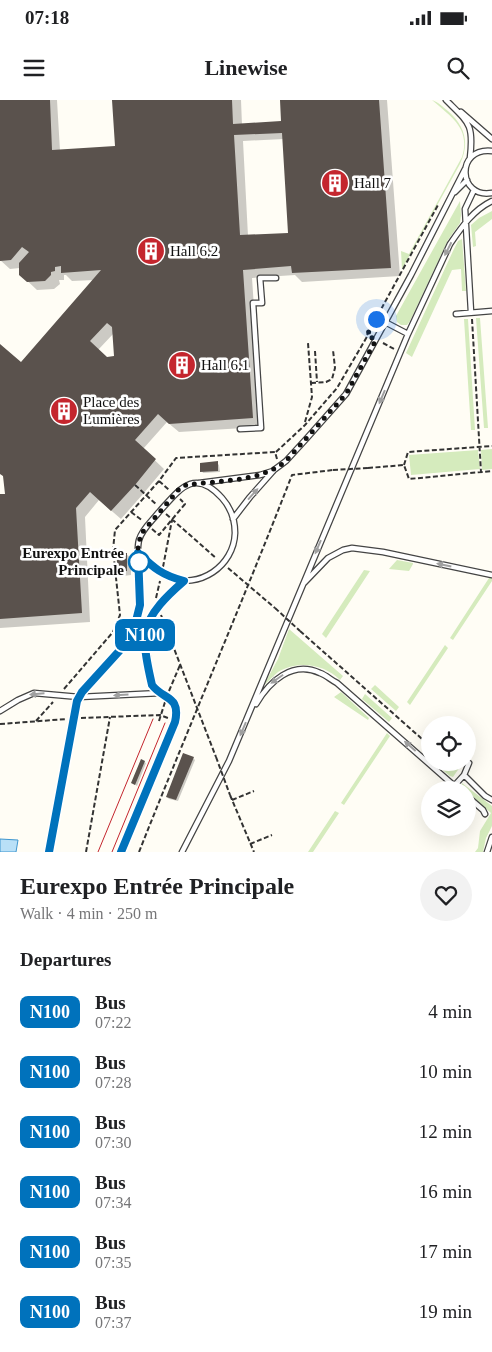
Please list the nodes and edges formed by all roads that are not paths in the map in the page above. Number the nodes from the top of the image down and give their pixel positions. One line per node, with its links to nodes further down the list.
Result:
1 (446, 100): 2 (lane); 4 (lane)
2 (492, 139)
3 (492, 151): 4 (lane)
4 (470, 158): 5 (lane)
5 (465, 169): 6 (lane); 9 (lane)
6 (466, 180): 7 (lane); 9 (lane)
7 (474, 190): 8 (lane); 11 (lane)
8 (492, 193)
9 (449, 198): 16 (lane)
10 (492, 201): 11 (lane)
11 (465, 224): 14 (lane); 17 (lane, one-way to 17)
12 (276, 278): 18 (lane)
13 (490, 311): 14 (lane)
14 (471, 312): 15 (lane)
15 (456, 314)
16 (385, 322): 17 (lane); 19 (lane)
17 (408, 334): 25 (lane, one-way to 25)
18 (240, 430)
19 (274, 470): 20 (lane); 21 (lane, one-way to 19)
20 (198, 483): 21 (lane); 22 (lane)
21 (233, 519): 24 (lane)
22 (138, 553): 24 (lane); 27 (lane)
23 (492, 575): 25 (lane, one-way to 25)
24 (184, 581): 26 (lane)
25 (301, 587): 31 (lane)
26 (158, 608): 27 (lane); 28 (lane)
27 (132, 637): 29 (lane)
28 (162, 693): 29 (lane, one-way to 29); 41 (lane)
29 (79, 697): 30 (lane, one-way to 30); 40 (lane)
30 (0, 711)
31 (249, 715): 34 (lane, one-way to 31); 42 (lane, one-way to 42)
32 (466, 771): 33 (lane)
33 (464, 775): 35 (lane); 36 (lane)
34 (448, 781)
35 (459, 781)
36 (492, 800)
37 (476, 804): 38 (lane)
38 (485, 814)
39 (492, 837): 43 (lane)
40 (49, 852)
41 (121, 852)
42 (182, 852)
43 (487, 852)

